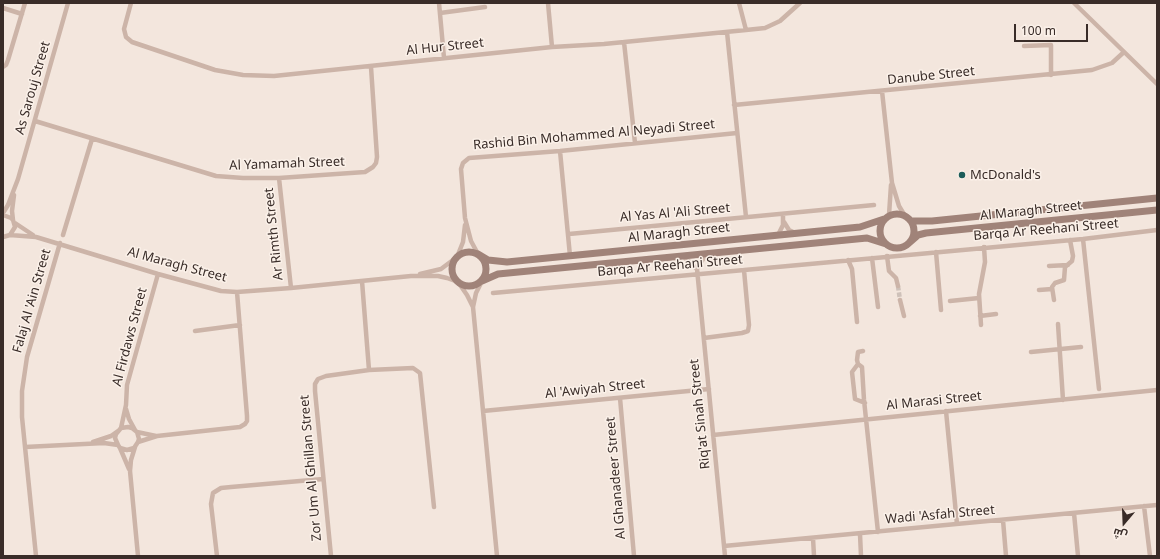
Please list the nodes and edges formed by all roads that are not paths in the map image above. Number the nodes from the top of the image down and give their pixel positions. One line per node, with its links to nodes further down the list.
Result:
1 (25, 3): 12 (street)
2 (68, 3): 26 (street, As Sarouj Street)
3 (131, 3): 21 (street, Al Hur Street)
4 (439, 3): 11 (street)
5 (548, 3): 17 (street)
6 (739, 3): 13 (street)
7 (800, 3): 13 (street, Al Hur Street)
8 (1074, 3): 18 (street)
9 (484, 7): 11 (street)
10 (3, 8): 12 (street)
11 (440, 13): 19 (street)
12 (22, 14): 20 (street)
13 (746, 30): 14 (street, Al Hur Street)
14 (727, 32): 15 (street, Al Hur Street); 25 (street)
15 (624, 42): 17 (street, Al Hur Street); 29 (street)
16 (1024, 46): 22 (street)
17 (552, 47): 19 (street, Al Hur Street)
18 (1124, 52): 22 (street, Danube Street); 23 (street)
19 (444, 58): 21 (street, Al Hur Street)
20 (3, 67)
21 (371, 67): 31 (street, Al Yamamah Street)
22 (1052, 75): 24 (street, Danube Street)
23 (1157, 84)
24 (882, 91): 25 (street, Danube Street); 33 (street)
25 (734, 105): 27 (street)
26 (35, 121): 28 (street, Al Yamamah Street); 32 (street, As Sarouj Street)
27 (737, 133): 29 (street, Rashid Bin Mohammed Al Neyadi Street); 40 (street)
28 (92, 139): 31 (street, Al Yamamah Street); 51 (street)
29 (635, 143): 30 (street, Rashid Bin Mohammed Al Neyadi Street)
30 (560, 151): 42 (street, Rashid Bin Mohammed Al Neyadi Street); 48 (street)
31 (279, 178): 79 (street, Ar Rimth Street)
32 (18, 179): 37 (street, As Sarouj Street); 44 (street, As Sarouj Street)
33 (892, 183): 41 (street); 43 (street)
34 (1157, 198): 43 (street, Al Maragh Street)
35 (874, 205): 38 (street, Al Yas Al 'Ali Street)
36 (1153, 211): 39 (street); 56 (street, Al Maragh Street)
37 (3, 214): 44 (street, Al Maragh Street)
38 (783, 214): 40 (street, Al Yas Al 'Ali Street); 45 (street)
39 (1157, 214)
40 (746, 217): 48 (street, Al Yas Al 'Ali Street)
41 (886, 217): 43 (street); 47 (street, Al Maragh Street); 58 (street)
42 (465, 218): 61 (street, Rashid Bin Mohammed Al Neyadi Street); 66 (street, Rashid Bin Mohammed Al Neyadi Street)
43 (908, 218): 56 (street)
44 (14, 222): 50 (street); 52 (street, Al Maragh Street)
45 (784, 222): 47 (street); 49 (street)
46 (1157, 230): 53 (street, Barqa Ar Reehani Street)
47 (794, 233): 49 (street, Al Maragh Street)
48 (568, 234): 63 (street)
49 (778, 235): 63 (street, Al Maragh Street)
50 (7, 236): 52 (street, Al Maragh Street); 55 (street)
51 (63, 236)
52 (36, 237): 57 (street, Al Maragh Street)
53 (1082, 239): 54 (street, Barqa Ar Reehani Street); 107 (street)
54 (1070, 240): 59 (street, Barqa Ar Reehani Street); 69 (street)
55 (3, 242)
56 (910, 242): 58 (street)
57 (60, 244): 73 (street, Al Maragh Street); 123 (street, Falaj Al 'Ain Street)
58 (886, 244): 62 (street, Al Maragh Street)
59 (984, 247): 60 (street, Barqa Ar Reehani Street); 84 (street)
60 (936, 252): 65 (street, Barqa Ar Reehani Street); 90 (street)
61 (478, 254): 63 (street, Al Maragh Street); 66 (street); 76 (street)
62 (706, 254): 64 (street, Al Maragh Street); 72 (street)
63 (570, 256)
64 (683, 256): 72 (street); 76 (street, Al Maragh Street)
65 (887, 256): 67 (street, Barqa Ar Reehani Street); 78 (street)
66 (456, 257): 74 (street, Al Maragh Street); 77 (street)
67 (872, 258): 68 (street, Barqa Ar Reehani Street); 89 (street)
68 (848, 260): 71 (street, Barqa Ar Reehani Street); 94 (street)
69 (1068, 265): 70 (street); 80 (street)
70 (1049, 266)
71 (744, 270): 72 (street, Barqa Ar Reehani Street); 99 (street)
72 (697, 272): 83 (street, Barqa Ar Reehani Street); 99 (street, Riq'at Sinah Street)
73 (158, 274): 82 (street, Al Maragh Street); 112 (street, Al Firdaws Street)
74 (411, 276): 75 (street, Al Maragh Street); 77 (street, Al Maragh Street)
75 (362, 281): 79 (street, Al Maragh Street); 105 (street)
76 (482, 281): 77 (street); 88 (street)
77 (458, 282): 88 (street)
78 (898, 286)
79 (291, 288): 82 (street, Al Maragh Street)
80 (1052, 289): 81 (street); 86 (street)
81 (1039, 290)
82 (237, 292): 96 (street)
83 (493, 293)
84 (979, 298): 87 (street); 93 (street)
85 (900, 300): 92 (street)
86 (1054, 300)
87 (950, 301)
88 (473, 307): 113 (street)
89 (878, 307)
90 (942, 310)
91 (996, 314): 93 (street)
92 (904, 316)
93 (980, 316): 97 (street)
94 (857, 322)
95 (1058, 324): 101 (street)
96 (240, 325): 98 (street); 119 (street)
97 (981, 325)
98 (195, 331)
99 (704, 338): 106 (street, Riq'at Sinah Street)
100 (1081, 347): 101 (street)
101 (1060, 349): 103 (street); 110 (street)
102 (863, 351): 104 (street)
103 (1031, 352)
104 (858, 364): 111 (street); 111 (street)
105 (369, 370): 125 (street, Zor Um Al Ghillan Street); 128 (street, Zor Um Al Ghillan Street)
106 (709, 389): 109 (street, Al 'Awiyah Street); 118 (street, Riq'at Sinah Street)
107 (1099, 389)
108 (1157, 390): 110 (street, Al Marasi Street)
109 (620, 398): 113 (street, Al 'Awiyah Street); 141 (street, Al Ghanadeer Street)
110 (1063, 400): 114 (street, Al Marasi Street)
111 (864, 403): 115 (street)
112 (126, 405): 116 (street, Al Firdaws Street); 117 (street, Al Firdaws Street)
113 (483, 411): 140 (street)
114 (946, 411): 115 (street, Al Marasi Street); 131 (street)
115 (866, 419): 118 (street, Al Marasi Street); 132 (street)
116 (119, 430): 117 (street); 120 (street); 122 (street)
117 (136, 431): 119 (street); 121 (street)
118 (713, 434): 135 (street, Riq'at Sinah Street)
119 (157, 436): 121 (street)
120 (88, 443): 122 (street); 123 (street)
121 (137, 444): 122 (street); 124 (street)
122 (119, 446): 124 (street)
123 (25, 447): 136 (street, Falaj Al 'Ain Street)
124 (130, 471): 137 (street)
125 (323, 479): 138 (street); 139 (street, Zor Um Al Ghillan Street)
126 (1157, 505): 127 (street, Wadi 'Asfah Street)
127 (1144, 506): 129 (street, Wadi 'Asfah Street); 147 (street)
128 (434, 507)
129 (1074, 513): 130 (street, Wadi 'Asfah Street); 146 (street)
130 (1002, 520): 131 (street, Wadi 'Asfah Street); 145 (street)
131 (957, 524): 132 (street, Wadi 'Asfah Street)
132 (878, 532): 133 (street, Wadi 'Asfah Street)
133 (860, 534): 134 (street, Wadi 'Asfah Street); 144 (street)
134 (813, 538): 135 (street, Wadi 'Asfah Street); 143 (street)
135 (724, 546): 142 (street, Riq'at Sinah Street)
136 (36, 556)
137 (138, 556)
138 (217, 556)
139 (331, 556)
140 (497, 556)
141 (634, 556)
142 (725, 556)
143 (814, 556)
144 (861, 556)
145 (1006, 556)
146 (1078, 556)
147 (1150, 556)

